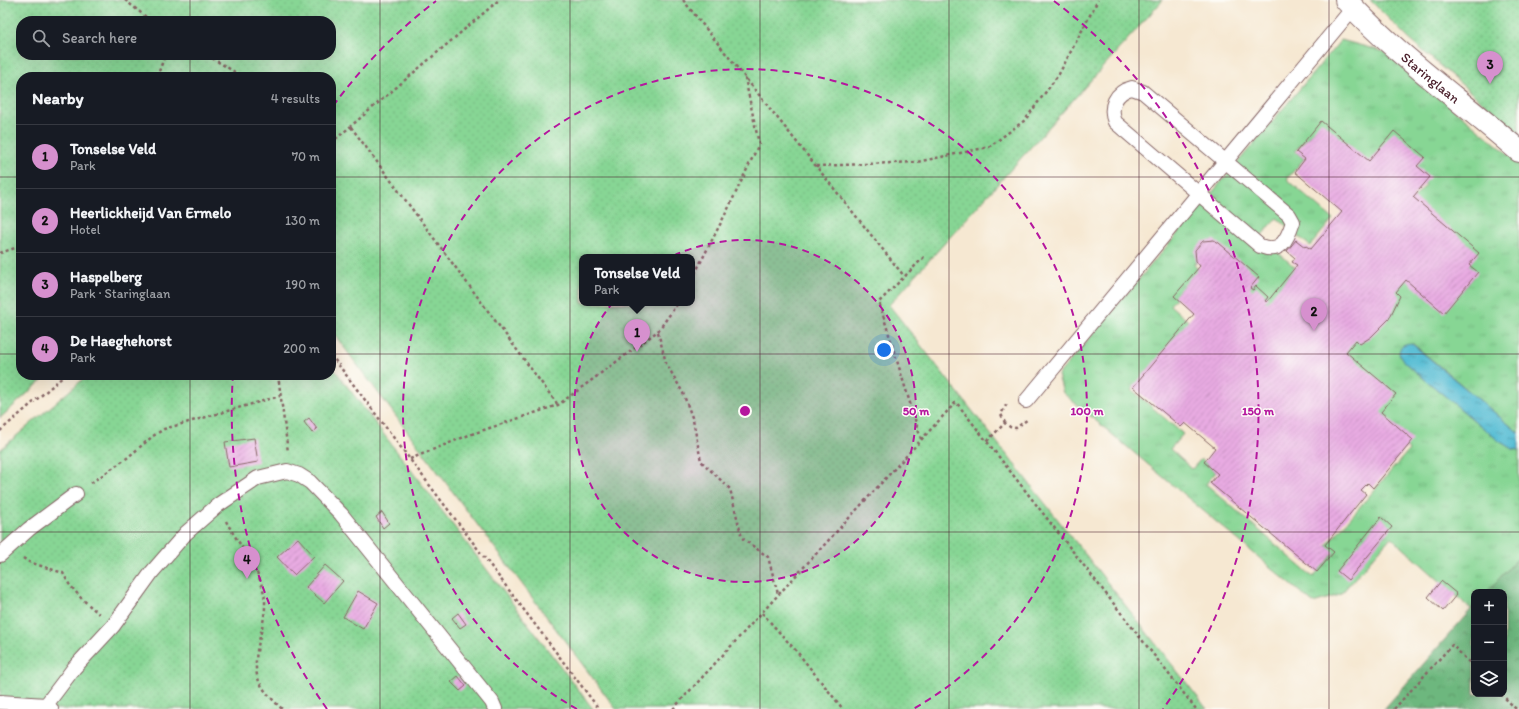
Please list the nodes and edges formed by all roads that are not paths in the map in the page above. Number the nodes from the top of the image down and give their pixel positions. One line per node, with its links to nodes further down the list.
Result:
1 (1349, 4): 2 (street, Staringlaan); 3 (lane)
2 (1519, 151)
3 (1226, 161): 4 (lane); 4 (lane); 4 (lane)
4 (1199, 193): 5 (lane)
5 (1019, 399)
6 (76, 494): 7 (lane)
7 (4, 552)
8 (0, 702): 9 (lane)
9 (48, 707): 10 (lane)
10 (495, 709)

